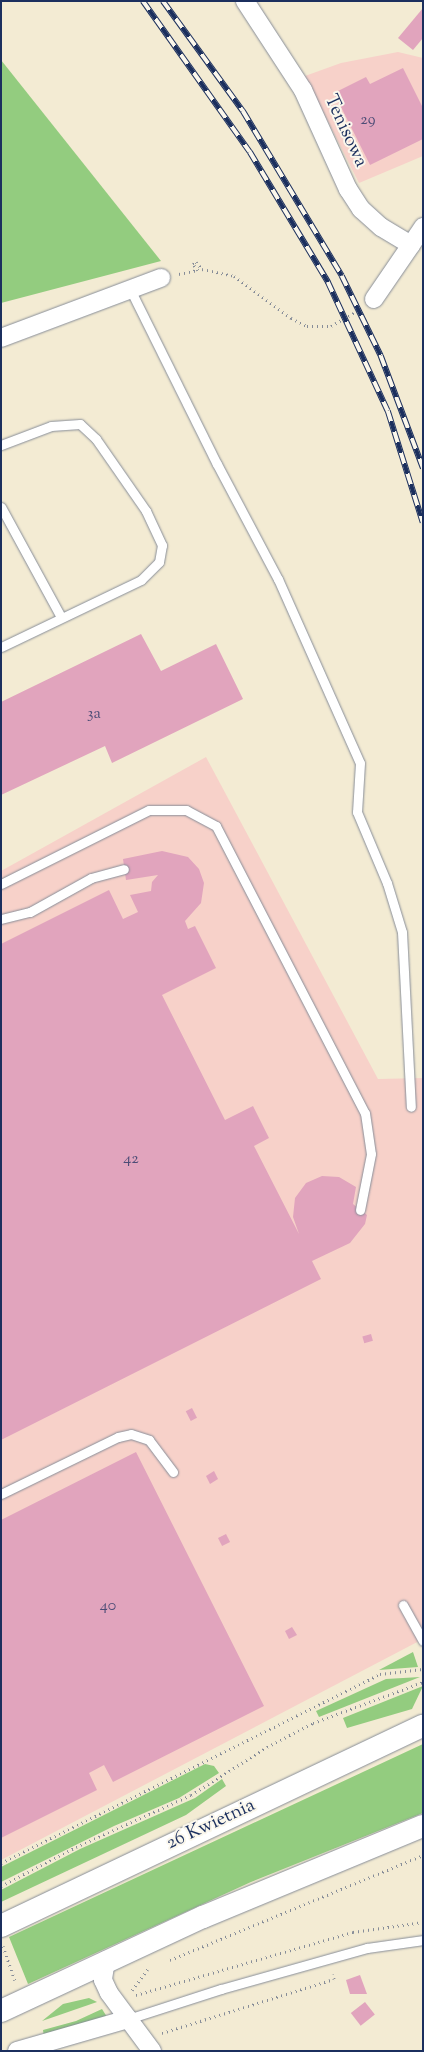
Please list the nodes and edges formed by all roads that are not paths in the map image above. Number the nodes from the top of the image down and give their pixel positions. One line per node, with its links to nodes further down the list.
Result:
1 (245, 1): 3 (street, Tenisowa)
2 (423, 227): 3 (street)
3 (411, 245): 6 (street)
4 (161, 278): 5 (street)
5 (130, 289): 7 (street); 15 (lane)
6 (374, 299)
7 (1, 338)
8 (1, 445): 10 (lane)
9 (1, 507): 10 (lane)
10 (61, 617): 11 (lane)
11 (1, 647)
12 (124, 869): 14 (lane)
13 (1, 884): 16 (lane)
14 (1, 919)
15 (411, 1106)
16 (360, 1210)
17 (173, 1472): 18 (lane)
18 (1, 1494)
19 (403, 1605): 20 (lane)
20 (423, 1641)
21 (422, 1721): 23 (street, 26 Kwietnia)
22 (423, 1826): 25 (street)
23 (1, 1926)
24 (423, 1940): 27 (lane)
25 (106, 1960): 26 (street); 27 (street)
26 (3, 2010)
27 (128, 2019): 28 (street); 29 (street)
28 (148, 2044)
29 (17, 2051)

